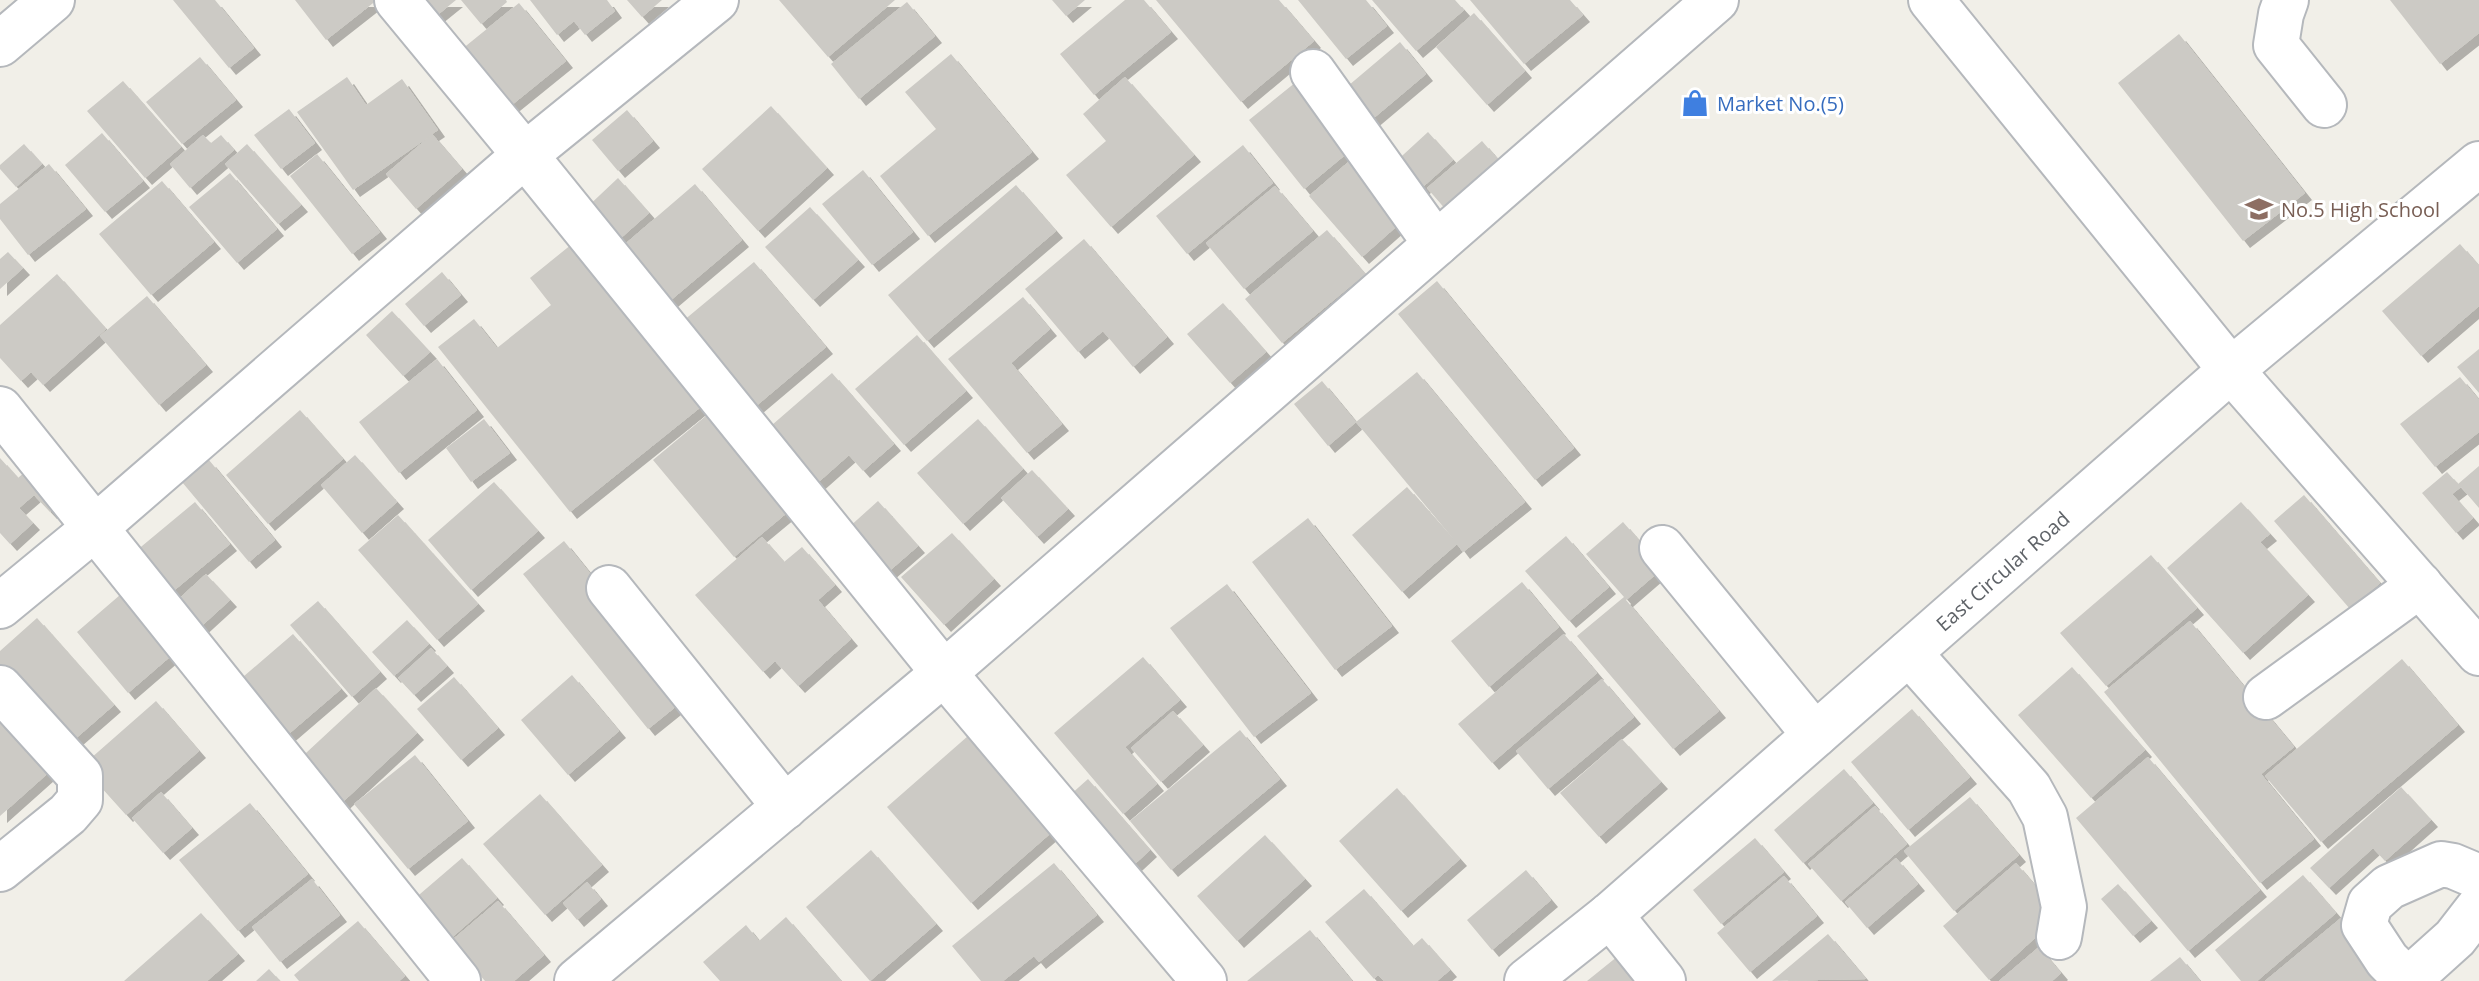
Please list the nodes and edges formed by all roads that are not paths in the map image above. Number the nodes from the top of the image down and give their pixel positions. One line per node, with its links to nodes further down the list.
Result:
1 (52, 0): 7 (street)
2 (397, 0): 10 (street)
3 (716, 0): 10 (street)
4 (1716, 0): 12 (street)
5 (1931, 0): 13 (street)
6 (2286, 0): 9 (street)
7 (0, 44)
8 (1313, 72): 12 (street)
9 (2324, 105)
10 (525, 155): 15 (street); 22 (street)
11 (2479, 164): 13 (street, East Circular Road)
12 (1436, 244): 22 (street)
13 (2231, 370): 17 (street); 20 (street, East Circular Road)
14 (0, 409): 15 (street)
15 (96, 527): 19 (street); 32 (street)
16 (1662, 548): 25 (street)
17 (2420, 585): 21 (street); 24 (street)
18 (609, 588): 26 (street)
19 (0, 606)
20 (1909, 653): 25 (street, East Circular Road); 31 (street)
21 (2479, 653)
22 (944, 673): 26 (street); 34 (street)
23 (0, 688): 27 (street)
24 (2266, 697)
25 (1815, 735): 30 (street, East Circular Road)
26 (785, 807): 33 (street)
27 (0, 869)
28 (2479, 877): 29 (street)
29 (2479, 907)
30 (1610, 915): 35 (street, East Circular Road); 36 (street)
31 (2059, 937)
32 (458, 981)
33 (577, 981)
34 (1204, 981)
35 (1527, 981)
36 (1663, 981)

